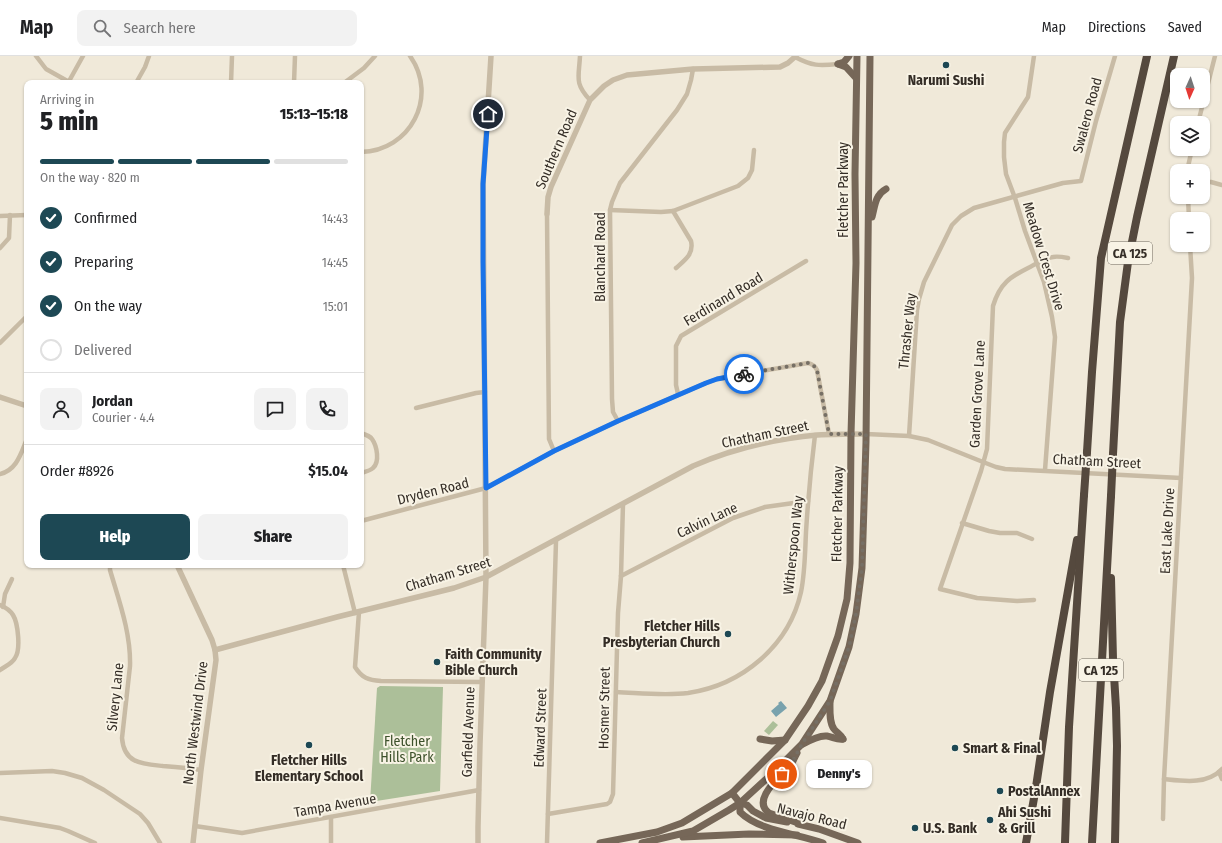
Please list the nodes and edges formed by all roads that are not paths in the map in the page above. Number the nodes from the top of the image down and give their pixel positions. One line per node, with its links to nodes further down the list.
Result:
1 (36, 56): 22 (street)
2 (83, 56): 23 (street)
3 (149, 56): 24 (street)
4 (232, 56): 25 (street)
5 (295, 56): 26 (street)
6 (375, 56): 27 (street)
7 (410, 56): 31 (street)
8 (491, 56): 52 (street, Garfield Avenue)
9 (580, 56): 28 (street)
10 (795, 56): 19 (street); 20 (street, Southern Road)
11 (849, 56): 19 (main road)
12 (857, 56): 21 (main road, Fletcher Parkway)
13 (870, 56): 43 (main road, Fletcher Parkway)
14 (1034, 56): 36 (street, Meadow Crest Drive)
15 (1115, 56): 32 (street, Swalero Road)
16 (1147, 56): 72 (highway, CA 125, bridge)
17 (1174, 56): 77 (highway, CA 125, bridge)
18 (1215, 56): 29 (street)
19 (838, 64): 21 (main road)
20 (693, 69): 28 (street, Southern Road); 37 (street, Blanchard Road)
21 (856, 78): 60 (main road, Fletcher Parkway)
22 (64, 80)
23 (71, 80)
24 (138, 80)
25 (231, 80)
26 (294, 80)
27 (348, 80)
28 (590, 100): 39 (street, Southern Road)
29 (1200, 116)
30 (754, 150): 38 (street)
31 (364, 152)
32 (1081, 181): 36 (street, Thrasher Way)
33 (1210, 182): 34 (street)
34 (1222, 186)
35 (886, 189): 43 (main road)
36 (1015, 198): 48 (street, Meadow Crest Drive); 63 (street, Thrasher Way)
37 (610, 210): 38 (street); 57 (street, Blanchard Road)
38 (673, 211): 49 (street)
39 (547, 214): 65 (street, Southern Road)
40 (10, 215): 41 (street); 42 (street); 44 (street)
41 (24, 215)
42 (0, 216)
43 (869, 229): 61 (main road, Fletcher Parkway)
44 (0, 248)
45 (1190, 252): 70 (street, East Lake Drive)
46 (1068, 258): 48 (street, Garden Grove Lane)
47 (806, 261): 53 (street, Ferdinand Road)
48 (1037, 263): 66 (street, Garden Grove Lane); 67 (street, Meadow Crest Drive)
49 (676, 268)
50 (24, 319): 51 (street)
51 (0, 342)
52 (485, 392): 56 (street); 71 (street, Garfield Avenue)
53 (678, 394): 57 (street, Dryden Road); 59 (street, Dryden Road)
54 (0, 397): 55 (street)
55 (24, 405)
56 (416, 408)
57 (618, 421): 65 (street, Dryden Road)
58 (364, 434): 68 (street)
59 (829, 434): 60 (street, Chatham Street); 62 (street, Chatham Street)
60 (851, 434): 61 (street, Chatham Street); 95 (main road, Fletcher Parkway)
61 (866, 434): 63 (street, Chatham Street); 93 (main road, Fletcher Parkway)
62 (815, 435): 73 (street, Witherspoon Way); 74 (street, Chatham Street)
63 (909, 436): 66 (street, Chatham Street)
64 (24, 446): 69 (street)
65 (554, 451): 71 (street, Dryden Road)
66 (983, 462): 67 (street, Chatham Street); 76 (street, Garden Grove Lane)
67 (1045, 470): 70 (street, Chatham Street)
68 (364, 472)
69 (0, 474)
70 (1181, 478): 100 (street, East Lake Drive)
71 (486, 488): 75 (street, Dryden Road); 84 (street, Garfield Avenue)
72 (1084, 498): 124 (highway); 125 (highway, CA 125)
73 (808, 501): 83 (street, Calvin Lane); 92 (street, Witherspoon Way)
74 (623, 504): 79 (street, Chatham Street); 83 (street, Hosmer Street)
75 (364, 520)
76 (962, 523): 78 (street); 86 (street, Garden Grove Lane)
77 (1109, 527): 126 (highway, CA 125); 127 (highway)
78 (1032, 539)
79 (556, 541): 84 (street, Chatham Street); 105 (street, Edward Street)
80 (110, 568): 97 (street, Silvery Lane)
81 (178, 568): 89 (street, North Westwind Drive)
82 (344, 568): 88 (street)
83 (621, 576): 92 (street, Hosmer Street)
84 (486, 577): 88 (street, Chatham Street); 91 (street, Garfield Avenue)
85 (12, 579): 87 (street)
86 (1034, 600)
87 (2, 606): 90 (street)
88 (357, 612): 89 (street, Chatham Street); 91 (street)
89 (215, 650): 97 (street, North Westwind Drive)
90 (0, 670)
91 (482, 682): 102 (street, Garfield Avenue)
92 (616, 692): 105 (street, Hosmer Street)
93 (830, 701): 96 (main road, Fletcher Parkway); 96 (main road)
94 (760, 739): 95 (main road)
95 (785, 740): 103 (main road, Fletcher Parkway)
96 (802, 744): 104 (main road, Fletcher Parkway); 109 (main road)
97 (201, 770): 110 (street, North Westwind Drive)
98 (1220, 771): 100 (street); 101 (street)
99 (0, 773): 114 (street)
100 (1164, 779): 108 (street, East Lake Drive)
101 (1222, 779)
102 (478, 790): 106 (street, Tampa Avenue); 117 (street, Garfield Avenue)
103 (732, 793): 104 (main road, Navajo Road); 119 (main road, Fletcher Parkway)
104 (740, 803): 109 (main road, Navajo Road); 111 (main road, Navajo Road); 112 (main road, Fletcher Parkway)
105 (548, 814): 118 (street, Edward Street)
106 (331, 817): 110 (street, Tampa Avenue); 116 (street)
107 (0, 818): 113 (street)
108 (1163, 819)
109 (801, 824): 123 (main road, Navajo Road)
110 (195, 826): 115 (street, North Westwind Drive)
111 (797, 835): 112 (main road); 121 (street); 122 (main road, Navajo Road)
112 (659, 839): 120 (main road, Fletcher Parkway)
113 (95, 843)
114 (160, 843)
115 (193, 843)
116 (331, 843)
117 (478, 843)
118 (547, 843)
119 (600, 843)
120 (642, 843)
121 (796, 843)
122 (823, 843)
123 (858, 843)
124 (1026, 843)
125 (1065, 843)
126 (1092, 843)
127 (1115, 843)

